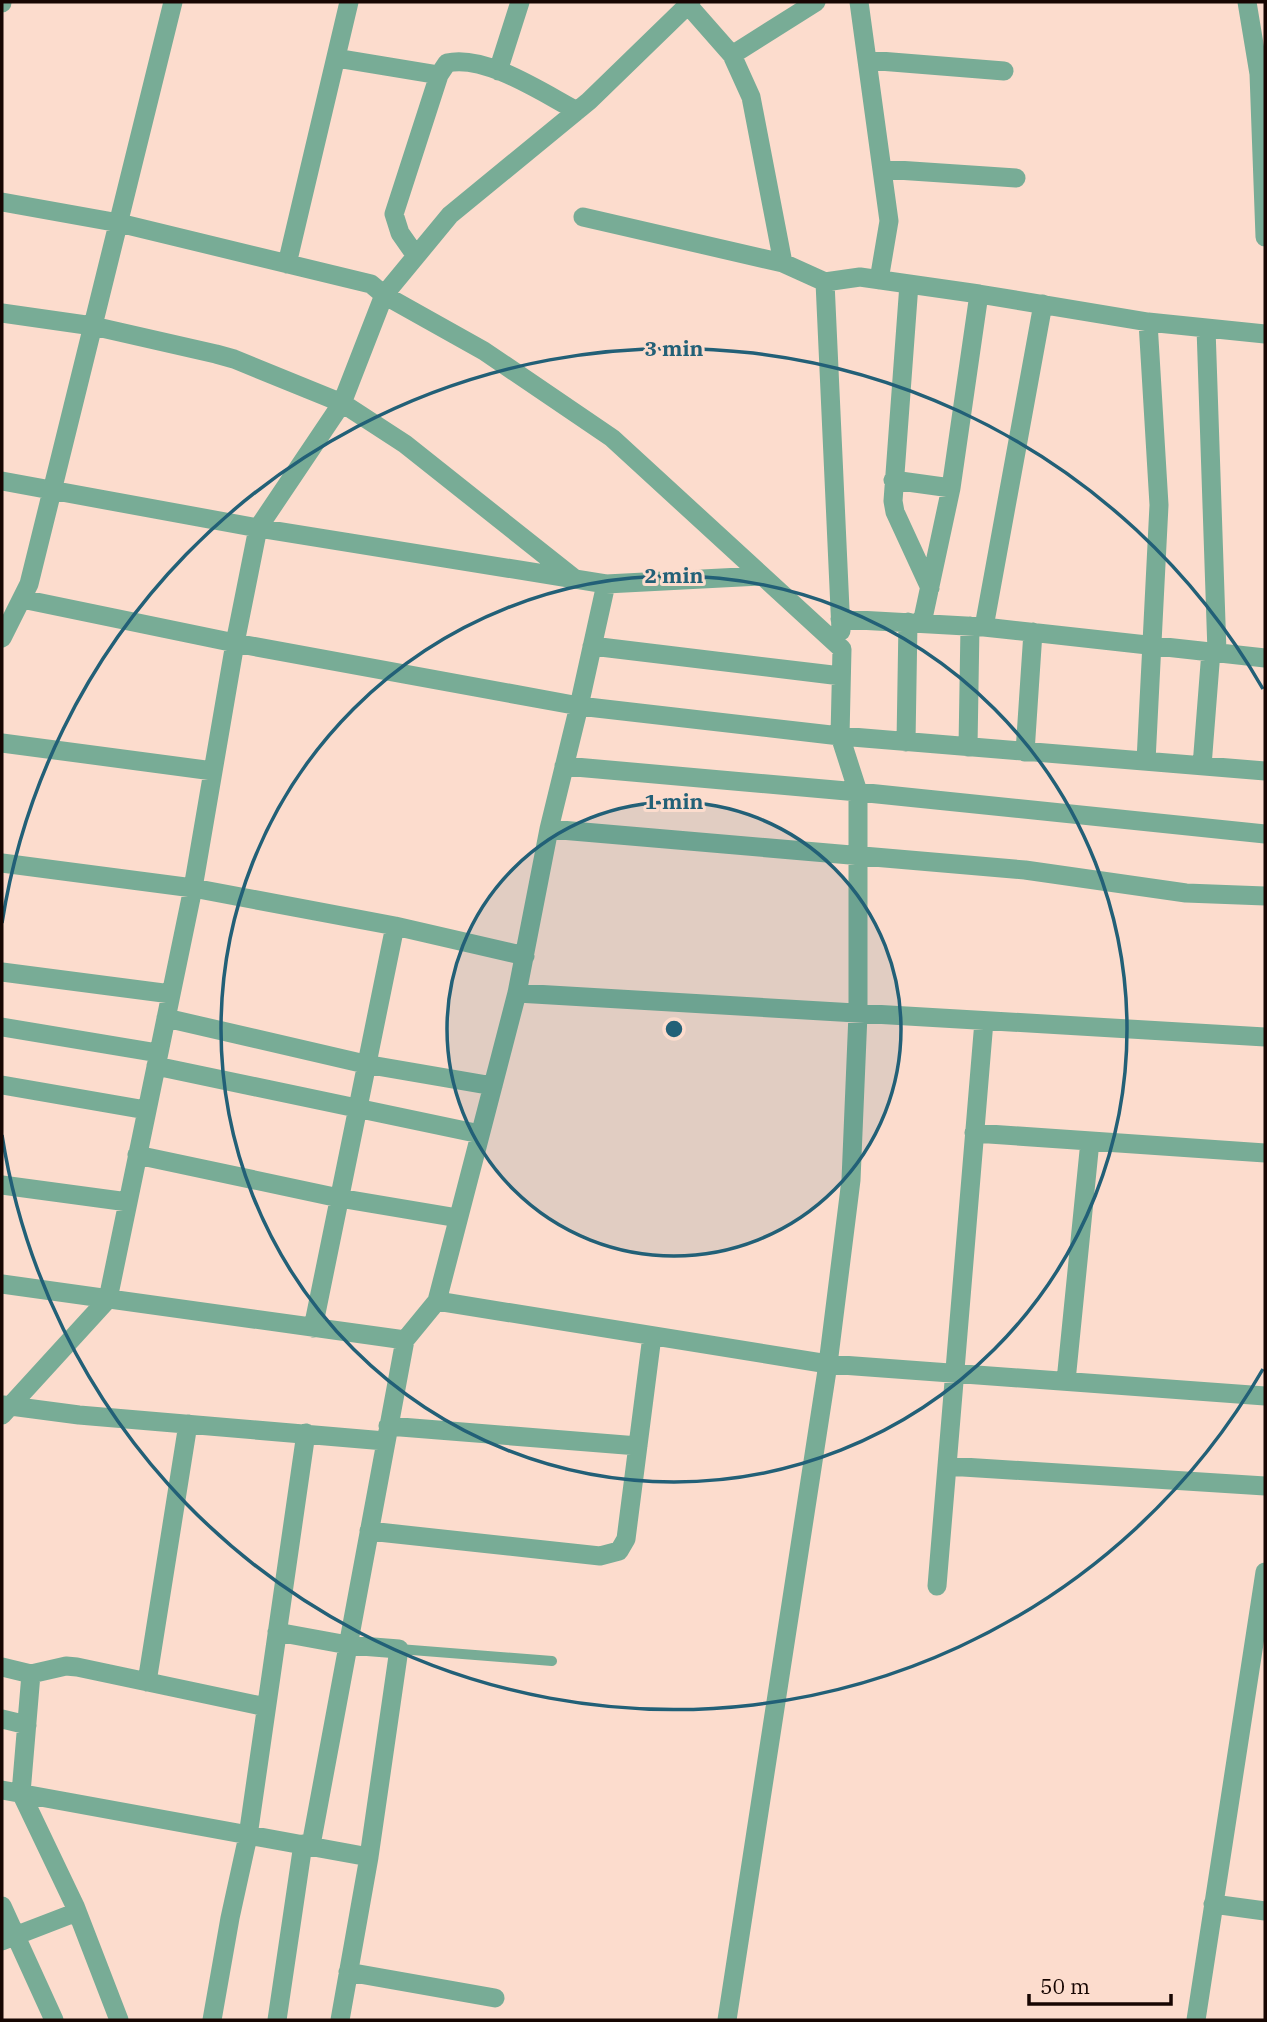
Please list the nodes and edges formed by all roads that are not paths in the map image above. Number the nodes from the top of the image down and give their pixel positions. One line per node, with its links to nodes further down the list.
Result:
1 (173, 2): 19 (street)
2 (349, 2): 9 (street)
3 (520, 2): 11 (street)
4 (816, 2): 8 (street)
5 (859, 2): 10 (street)
6 (1247, 2): 20 (street)
7 (690, 3): 8 (street); 14 (street)
8 (732, 55): 22 (street)
9 (336, 58): 13 (street); 23 (street)
10 (867, 60): 12 (street); 15 (street)
11 (499, 71): 13 (street); 14 (street)
12 (1004, 71)
13 (439, 75): 21 (street)
14 (577, 111): 21 (street)
15 (882, 169): 16 (street); 24 (street)
16 (1016, 178)
17 (2, 202): 19 (street)
18 (583, 217): 22 (street)
19 (118, 223): 23 (street); 32 (street)
20 (1265, 237)
21 (416, 256): 28 (street)
22 (783, 263): 25 (street)
23 (287, 264): 28 (street)
24 (879, 280): 25 (street); 26 (street)
25 (825, 282): 46 (street)
26 (909, 284): 27 (street); 36 (street)
27 (979, 294): 29 (street); 38 (street)
28 (384, 295): 35 (street); 41 (street)
29 (1042, 304): 31 (street); 48 (street)
30 (2, 313): 32 (street)
31 (1148, 322): 33 (street); 52 (street)
32 (93, 326): 35 (street); 39 (street)
33 (1206, 328): 34 (street); 55 (street)
34 (1265, 334)
35 (342, 404): 40 (street); 42 (street)
36 (894, 480): 38 (street); 44 (street)
37 (2, 481): 39 (street)
38 (951, 488): 44 (street)
39 (52, 491): 40 (street); 45 (street)
40 (258, 528): 42 (street); 51 (street)
41 (760, 576): 43 (street); 54 (street)
42 (576, 580): 43 (street)
43 (606, 584): 53 (street)
44 (930, 589): 47 (street)
45 (22, 599): 50 (street); 51 (street)
46 (841, 619): 47 (street); 54 (street)
47 (915, 623): 48 (street); 60 (street)
48 (977, 626): 49 (street); 62 (street)
49 (1033, 632): 52 (street); 63 (street)
50 (2, 638)
51 (235, 643): 58 (street); 67 (street)
52 (1153, 645): 55 (street); 64 (street)
53 (592, 646): 57 (street); 58 (street)
54 (842, 649): 57 (street)
55 (1214, 652): 56 (street); 66 (street)
56 (1265, 658)
57 (841, 676): 59 (street)
58 (579, 706): 59 (street); 65 (street)
59 (841, 736): 60 (street); 69 (street)
60 (906, 742): 62 (street)
61 (2, 743): 67 (street)
62 (968, 747): 63 (street)
63 (1025, 752): 64 (street)
64 (1146, 761): 66 (street)
65 (564, 766): 69 (street); 70 (street)
66 (1202, 766): 68 (street)
67 (213, 771): 74 (street)
68 (1265, 771)
69 (858, 792): 71 (street); 72 (street)
70 (549, 829): 72 (street); 77 (street)
71 (1265, 834)
72 (858, 854): 75 (street); 81 (street)
73 (2, 863): 74 (street)
74 (193, 888): 76 (street); 80 (street)
75 (1265, 896)
76 (395, 926): 77 (street); 87 (street)
77 (524, 956): 79 (street)
78 (2, 972): 80 (street)
79 (517, 993): 81 (street); 89 (street)
80 (171, 994): 82 (street)
81 (858, 1014): 83 (street); 107 (street)
82 (166, 1018): 86 (street); 87 (street)
83 (984, 1021): 85 (street); 92 (street)
84 (2, 1027): 86 (street)
85 (1265, 1037)
86 (157, 1060): 90 (street); 91 (street)
87 (365, 1064): 89 (street); 90 (street)
88 (2, 1085): 91 (street)
89 (493, 1086): 93 (street)
90 (356, 1107): 93 (street); 98 (street)
91 (146, 1110): 96 (street)
92 (974, 1133): 94 (street); 108 (street)
93 (480, 1134): 100 (street)
94 (1090, 1141): 95 (street); 109 (street)
95 (1265, 1153)
96 (137, 1155): 98 (street); 99 (street)
97 (2, 1185): 99 (street)
98 (339, 1198): 100 (street); 104 (street)
99 (128, 1202): 102 (street)
100 (458, 1218): 103 (street)
101 (2, 1283): 102 (street)
102 (108, 1299): 104 (street); 111 (street)
103 (437, 1301): 105 (street); 106 (street)
104 (313, 1328): 106 (street)
105 (652, 1336): 107 (street); 115 (street)
106 (405, 1340): 114 (street)
107 (828, 1364): 108 (street); 149 (street)
108 (955, 1372): 109 (street); 116 (street)
109 (1066, 1381): 110 (street)
110 (1265, 1396)
111 (4, 1408): 112 (street)
112 (188, 1424): 113 (street); 128 (street)
113 (306, 1433): 114 (street); 122 (street)
114 (386, 1434): 115 (street); 118 (street)
115 (638, 1446): 118 (street)
116 (947, 1466): 117 (street); 120 (street)
117 (1265, 1486)
118 (369, 1531): 123 (street)
119 (1265, 1572): 121 (street)
120 (937, 1586)
121 (1263, 1609): 129 (street)
122 (277, 1632): 123 (street); 130 (street)
123 (348, 1645): 124 (street); 135 (street)
124 (399, 1649): 125 (lane); 136 (street)
125 (552, 1661)
126 (2, 1667): 127 (street)
127 (31, 1674): 128 (street); 132 (street)
128 (147, 1682): 130 (street)
129 (1256, 1691): 137 (street)
130 (266, 1707): 134 (street)
131 (2, 1719): 132 (street)
132 (27, 1725): 133 (street)
133 (11, 1792): 134 (street); 140 (street)
134 (248, 1836): 135 (street); 146 (street)
135 (307, 1845): 136 (street); 147 (street)
136 (369, 1857): 142 (street)
137 (1213, 1904): 139 (street); 150 (street)
138 (2, 1906): 141 (street)
139 (1265, 1911)
140 (77, 1912): 141 (street); 145 (street)
141 (9, 1938): 144 (street)
142 (348, 1972): 143 (street); 148 (street)
143 (495, 1998)
144 (54, 2020)
145 (119, 2020)
146 (212, 2020)
147 (277, 2020)
148 (340, 2020)
149 (727, 2020)
150 (1196, 2020)

